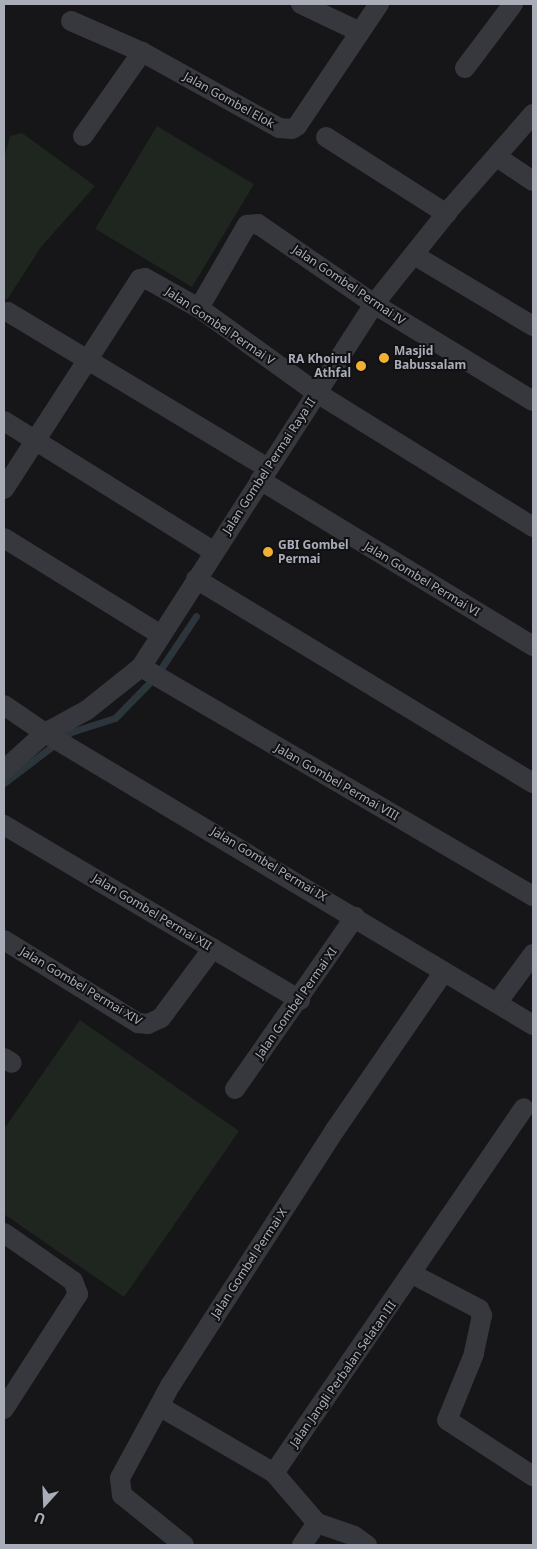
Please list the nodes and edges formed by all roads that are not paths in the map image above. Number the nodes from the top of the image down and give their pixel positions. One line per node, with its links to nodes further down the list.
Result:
1 (301, 4): 5 (street)
2 (379, 4): 5 (street, Jalan Gombel Elok)
3 (513, 4): 7 (street)
4 (71, 21): 6 (street, Jalan Gombel Elok)
5 (360, 32): 6 (street, Jalan Gombel Elok)
6 (142, 52): 9 (street)
7 (465, 68)
8 (533, 114): 11 (street, Jalan Gombel Permai Raya II)
9 (83, 136)
10 (326, 137): 13 (street)
11 (497, 157): 12 (street); 13 (street, Jalan Gombel Permai Raya II)
12 (533, 181)
13 (447, 214): 14 (street, Jalan Gombel Permai Raya II)
14 (414, 255): 15 (street, Jalan Gombel Permai Raya II); 18 (street)
15 (374, 304): 16 (street, Jalan Gombel Permai IV); 20 (street, Jalan Gombel Permai Raya II); 21 (street, Jalan Gombel Permai IV)
16 (198, 308): 19 (street, Jalan Gombel Permai V); 20 (street, Jalan Gombel Permai V)
17 (8, 312): 19 (street, Jalan Gombel Permai VI)
18 (533, 326)
19 (87, 361): 23 (street); 24 (street, Jalan Gombel Permai VI)
20 (317, 393): 24 (street, Jalan Gombel Permai Raya II); 26 (street, Jalan Gombel Permai V)
21 (533, 401)
22 (4, 422): 23 (street)
23 (35, 442): 25 (street); 28 (street)
24 (264, 474): 28 (street, Jalan Gombel Permai Raya II); 31 (street, Jalan Gombel Permai VI)
25 (4, 489)
26 (533, 527)
27 (4, 538): 30 (street)
28 (213, 552): 29 (street, Jalan Gombel Permai Raya II)
29 (196, 579): 30 (street, Jalan Gombel Permai Raya II); 36 (street)
30 (161, 635): 32 (street, Jalan Gombel Permai Raya II)
31 (533, 646)
32 (141, 667): 34 (street, Jalan Gombel Permai Raya II); 38 (street, Jalan Gombel Permai VIII)
33 (4, 704): 34 (street, Jalan Gombel Permai IX)
34 (45, 733): 35 (street, Jalan Gombel Permai Raya II); 39 (street, Jalan Gombel Permai IX)
35 (4, 770)
36 (533, 783)
37 (4, 825): 41 (street, Jalan Gombel Permai XII)
38 (533, 896)
39 (356, 917): 43 (street, Jalan Gombel Permai IX); 44 (street, Jalan Gombel Permai XI)
40 (4, 940): 41 (street, Jalan Gombel Permai XIV)
41 (213, 948): 44 (street, Jalan Gombel Permai XII)
42 (533, 954): 45 (street)
43 (443, 972): 45 (street, Jalan Gombel Permai IX); 51 (street, Jalan Gombel Permai X)
44 (300, 1000): 47 (street, Jalan Gombel Permai XI)
45 (497, 1002): 46 (street, Jalan Gombel Permai IX)
46 (533, 1025)
47 (236, 1089)
48 (524, 1108): 50 (street, Jalan Jangli Perbalan Selatan III)
49 (4, 1233): 52 (street)
50 (412, 1274): 53 (street, Jalan Jangli Perbalan Selatan III); 54 (street)
51 (159, 1406): 53 (street); 56 (street, Jalan Gombel Permai X)
52 (4, 1409)
53 (274, 1473): 55 (street)
54 (533, 1476)
55 (317, 1523): 57 (street); 58 (street)
56 (184, 1545)
57 (302, 1545)
58 (367, 1545)

